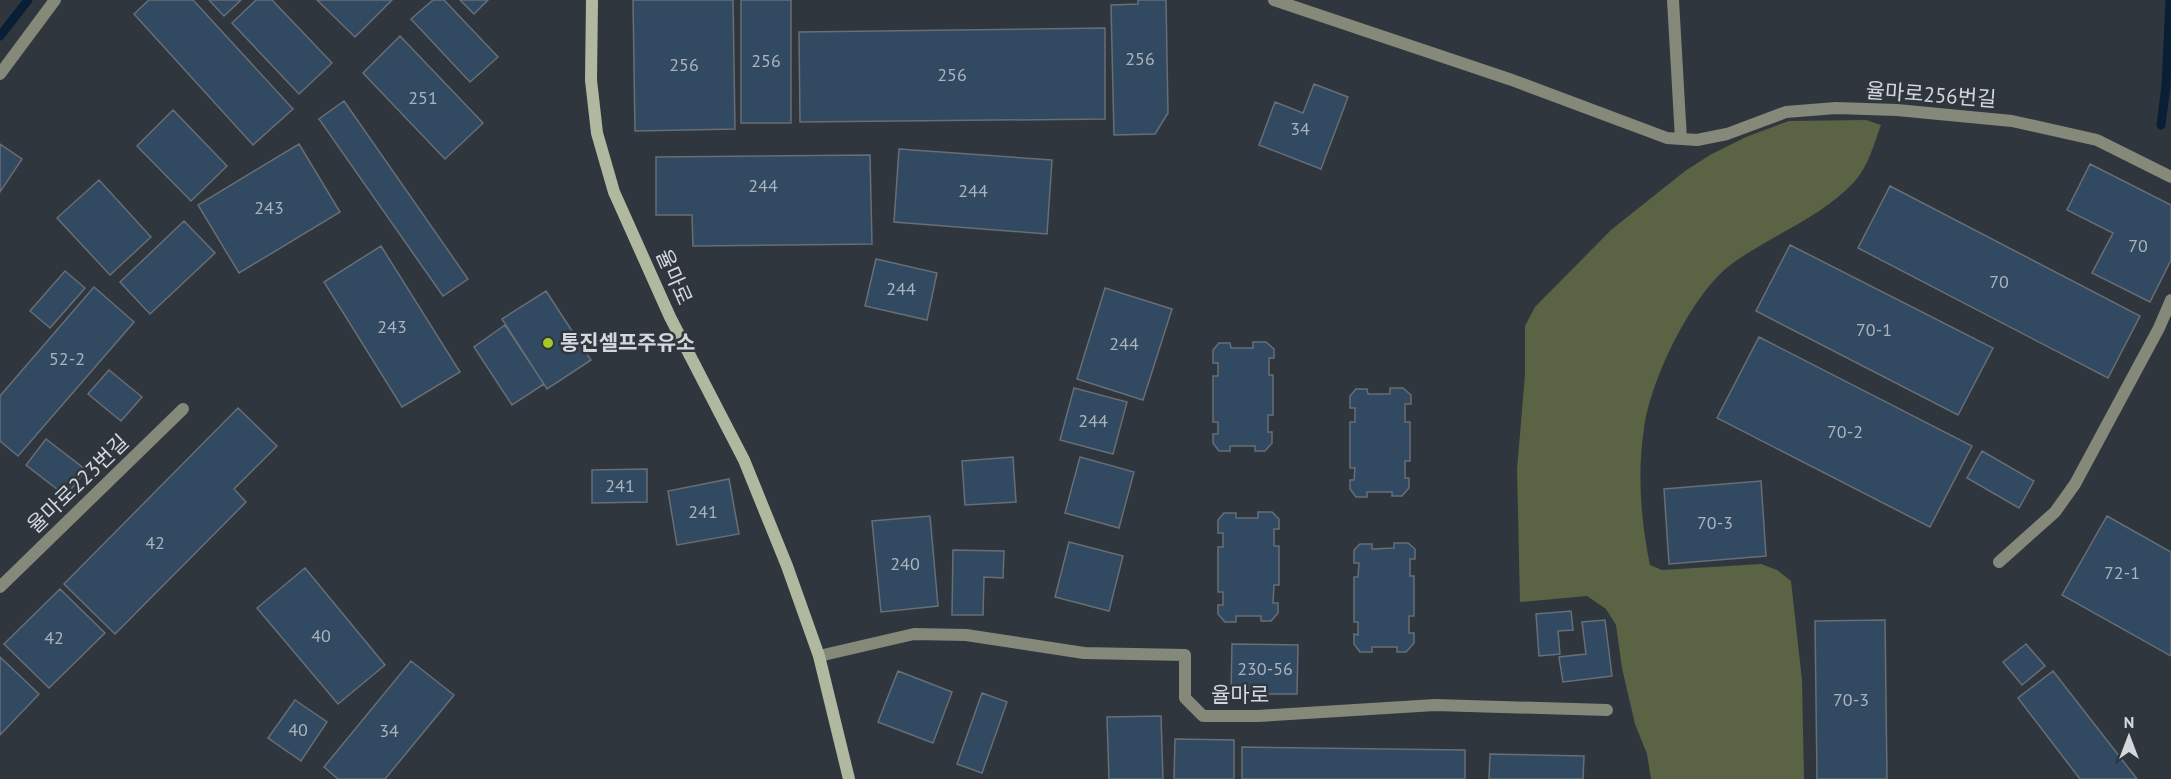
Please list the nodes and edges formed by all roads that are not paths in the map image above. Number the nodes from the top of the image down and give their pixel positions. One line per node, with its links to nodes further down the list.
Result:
1 (55, 0): 5 (lane)
2 (592, 0): 12 (street, 율마로)
3 (1274, 0): 6 (lane, 율마로256번길)
4 (1673, 0): 6 (lane)
5 (0, 74)
6 (1681, 139): 7 (lane, 율마로256번길)
7 (2171, 177)
8 (2171, 300): 10 (lane)
9 (183, 409): 11 (lane, 율마로223번길)
10 (1999, 562)
11 (0, 587)
12 (819, 656): 13 (lane, 율마로); 14 (street, 율마로)
13 (1607, 710)
14 (849, 779)

